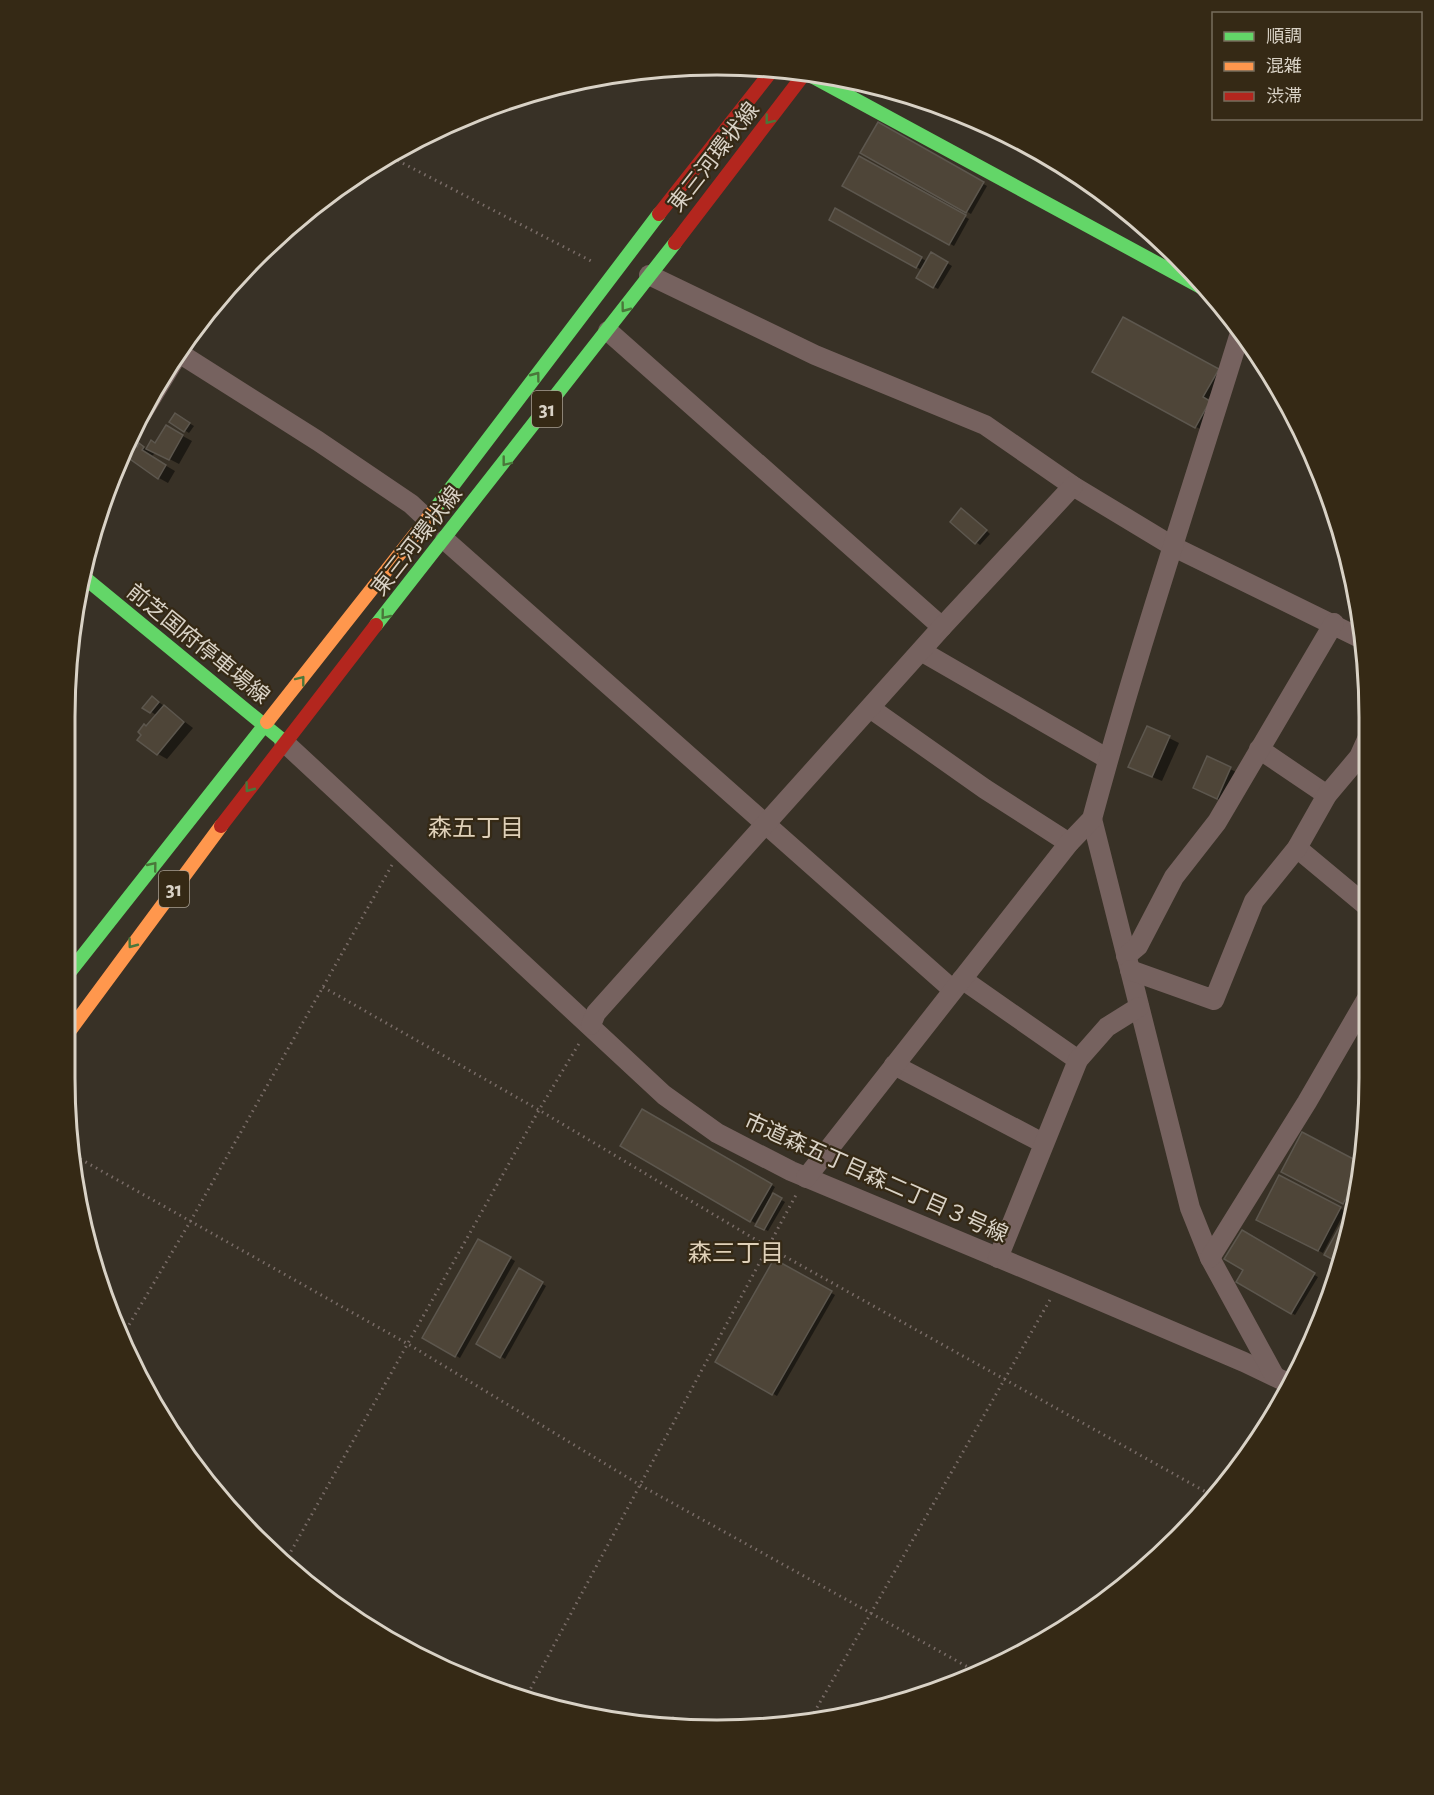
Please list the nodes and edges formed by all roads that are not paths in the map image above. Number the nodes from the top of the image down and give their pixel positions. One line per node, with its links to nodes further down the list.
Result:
1 (767, 77): 10 (main road, 東三河環状線 / 31, one-way to 1)
2 (801, 80): 4 (main road, 東三河環状線 / 31, one-way to 4)
3 (825, 84): 5 (main road)
4 (649, 275): 6 (main road, 東三河環状線 / 31, one-way to 6); 9 (street)
5 (1186, 279)
6 (608, 331): 11 (main road, 東三河環状線 / 31, one-way to 11); 15 (street)
7 (1237, 341): 12 (street)
8 (185, 357): 10 (street)
9 (1073, 486): 12 (street); 15 (street)
10 (427, 519): 19 (main road, 東三河環状線 / 31, one-way to 10)
11 (445, 540): 20 (main road, 東三河環状線 / 31, one-way to 20); 26 (street)
12 (1174, 547): 14 (street); 23 (street)
13 (90, 582): 19 (main road, 前芝国府停車場線)
14 (1334, 623): 16 (street); 21 (street)
15 (942, 627): 17 (street)
16 (1354, 635)
17 (921, 651): 18 (street); 23 (street)
18 (870, 708): 26 (street); 27 (street)
19 (264, 726): 20 (main road, 前芝国府停車場線); 31 (main road, 東三河環状線 / 31, one-way to 19)
20 (284, 741): 35 (main road, 東三河環状線 / 31, one-way to 35); 36 (street, 市道森五丁目森二丁目３号線)
21 (1259, 749): 24 (street); 30 (street)
22 (1359, 757): 24 (street)
23 (1108, 759): 25 (street)
24 (1327, 795): 28 (street)
25 (1092, 819): 27 (street); 30 (street)
26 (766, 826): 32 (street); 36 (street)
27 (1070, 843): 32 (street)
28 (1297, 848): 29 (street); 30 (street)
29 (1359, 901)
30 (1128, 963): 33 (street)
31 (75, 965)
32 (958, 984): 37 (street); 38 (street)
33 (1139, 1007): 37 (street); 42 (street)
34 (1359, 1012): 42 (street)
35 (75, 1023)
36 (591, 1024): 40 (street, 市道森五丁目森二丁目３号線)
37 (1078, 1060): 39 (street)
38 (894, 1065): 39 (street); 40 (street)
39 (1043, 1143): 41 (street)
40 (806, 1178): 41 (street, 市道森五丁目森二丁目３号線)
41 (998, 1258): 43 (street, 市道森五丁目森二丁目３号線)
42 (1210, 1258): 43 (street)
43 (1281, 1379)

